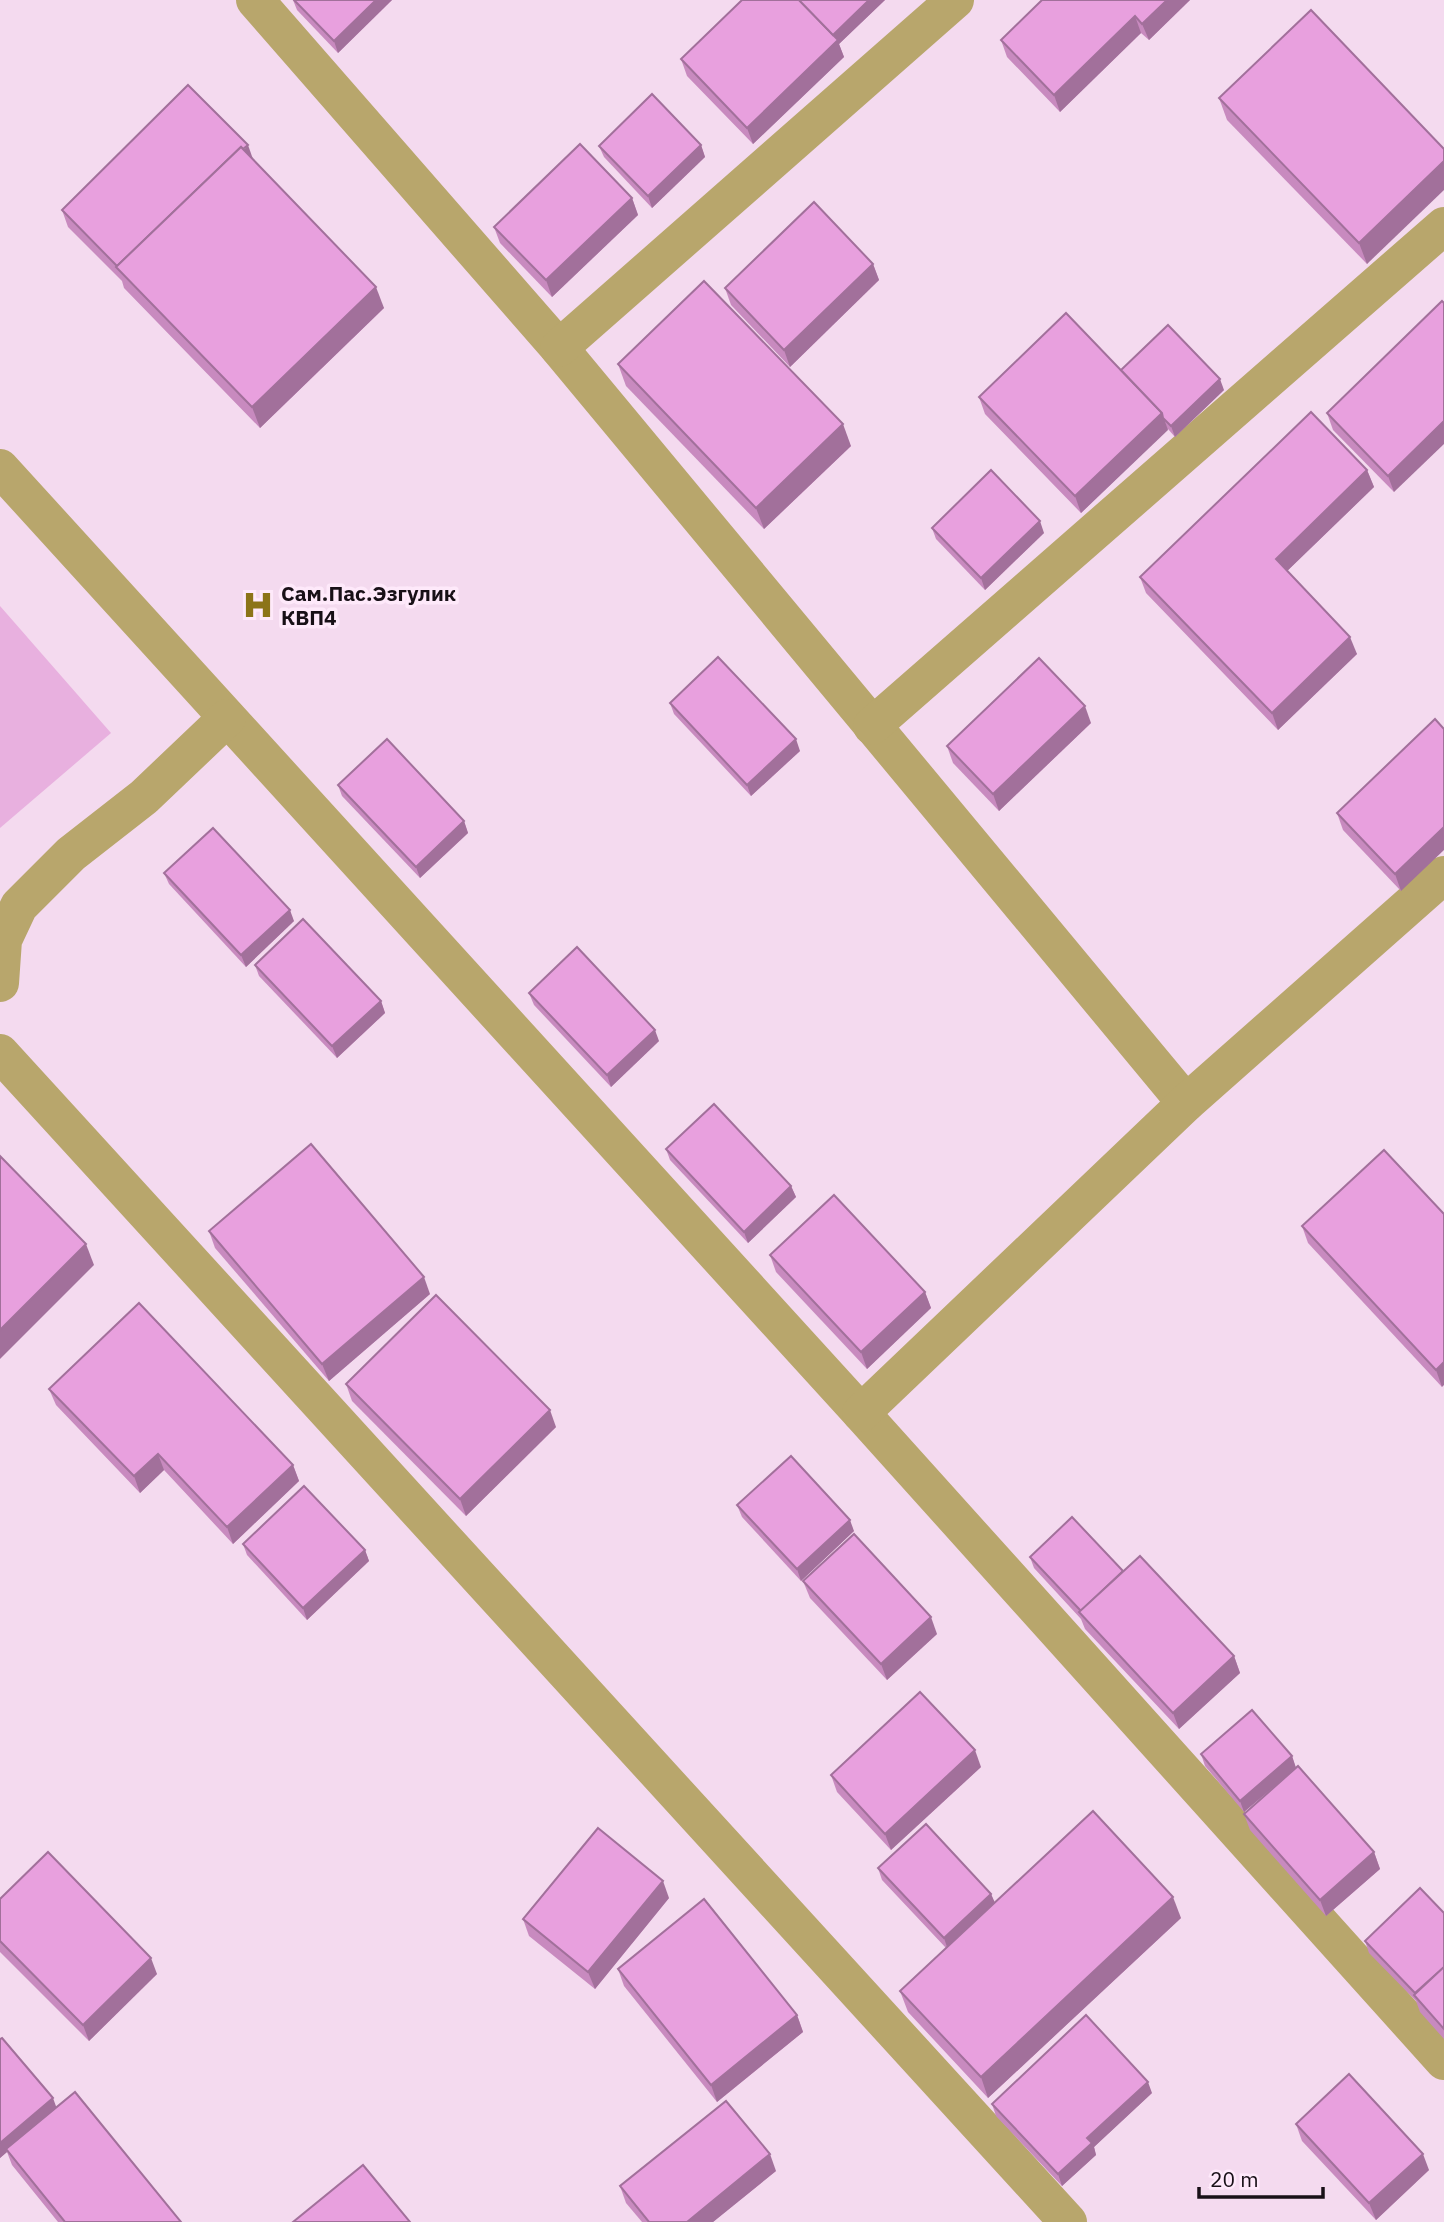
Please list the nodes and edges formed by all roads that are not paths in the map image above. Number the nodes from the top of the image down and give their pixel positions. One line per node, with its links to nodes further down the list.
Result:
1 (255, 0): 4 (street)
2 (955, 0): 4 (street)
3 (1444, 226): 7 (street)
4 (559, 348): 7 (street)
5 (0, 468): 6 (street)
6 (228, 718): 9 (street); 12 (street)
7 (872, 726): 11 (street)
8 (1444, 875): 11 (street)
9 (0, 983)
10 (0, 1053): 14 (street)
11 (1186, 1103): 12 (street)
12 (861, 1413): 13 (street)
13 (1444, 2061)
14 (1068, 2222)

